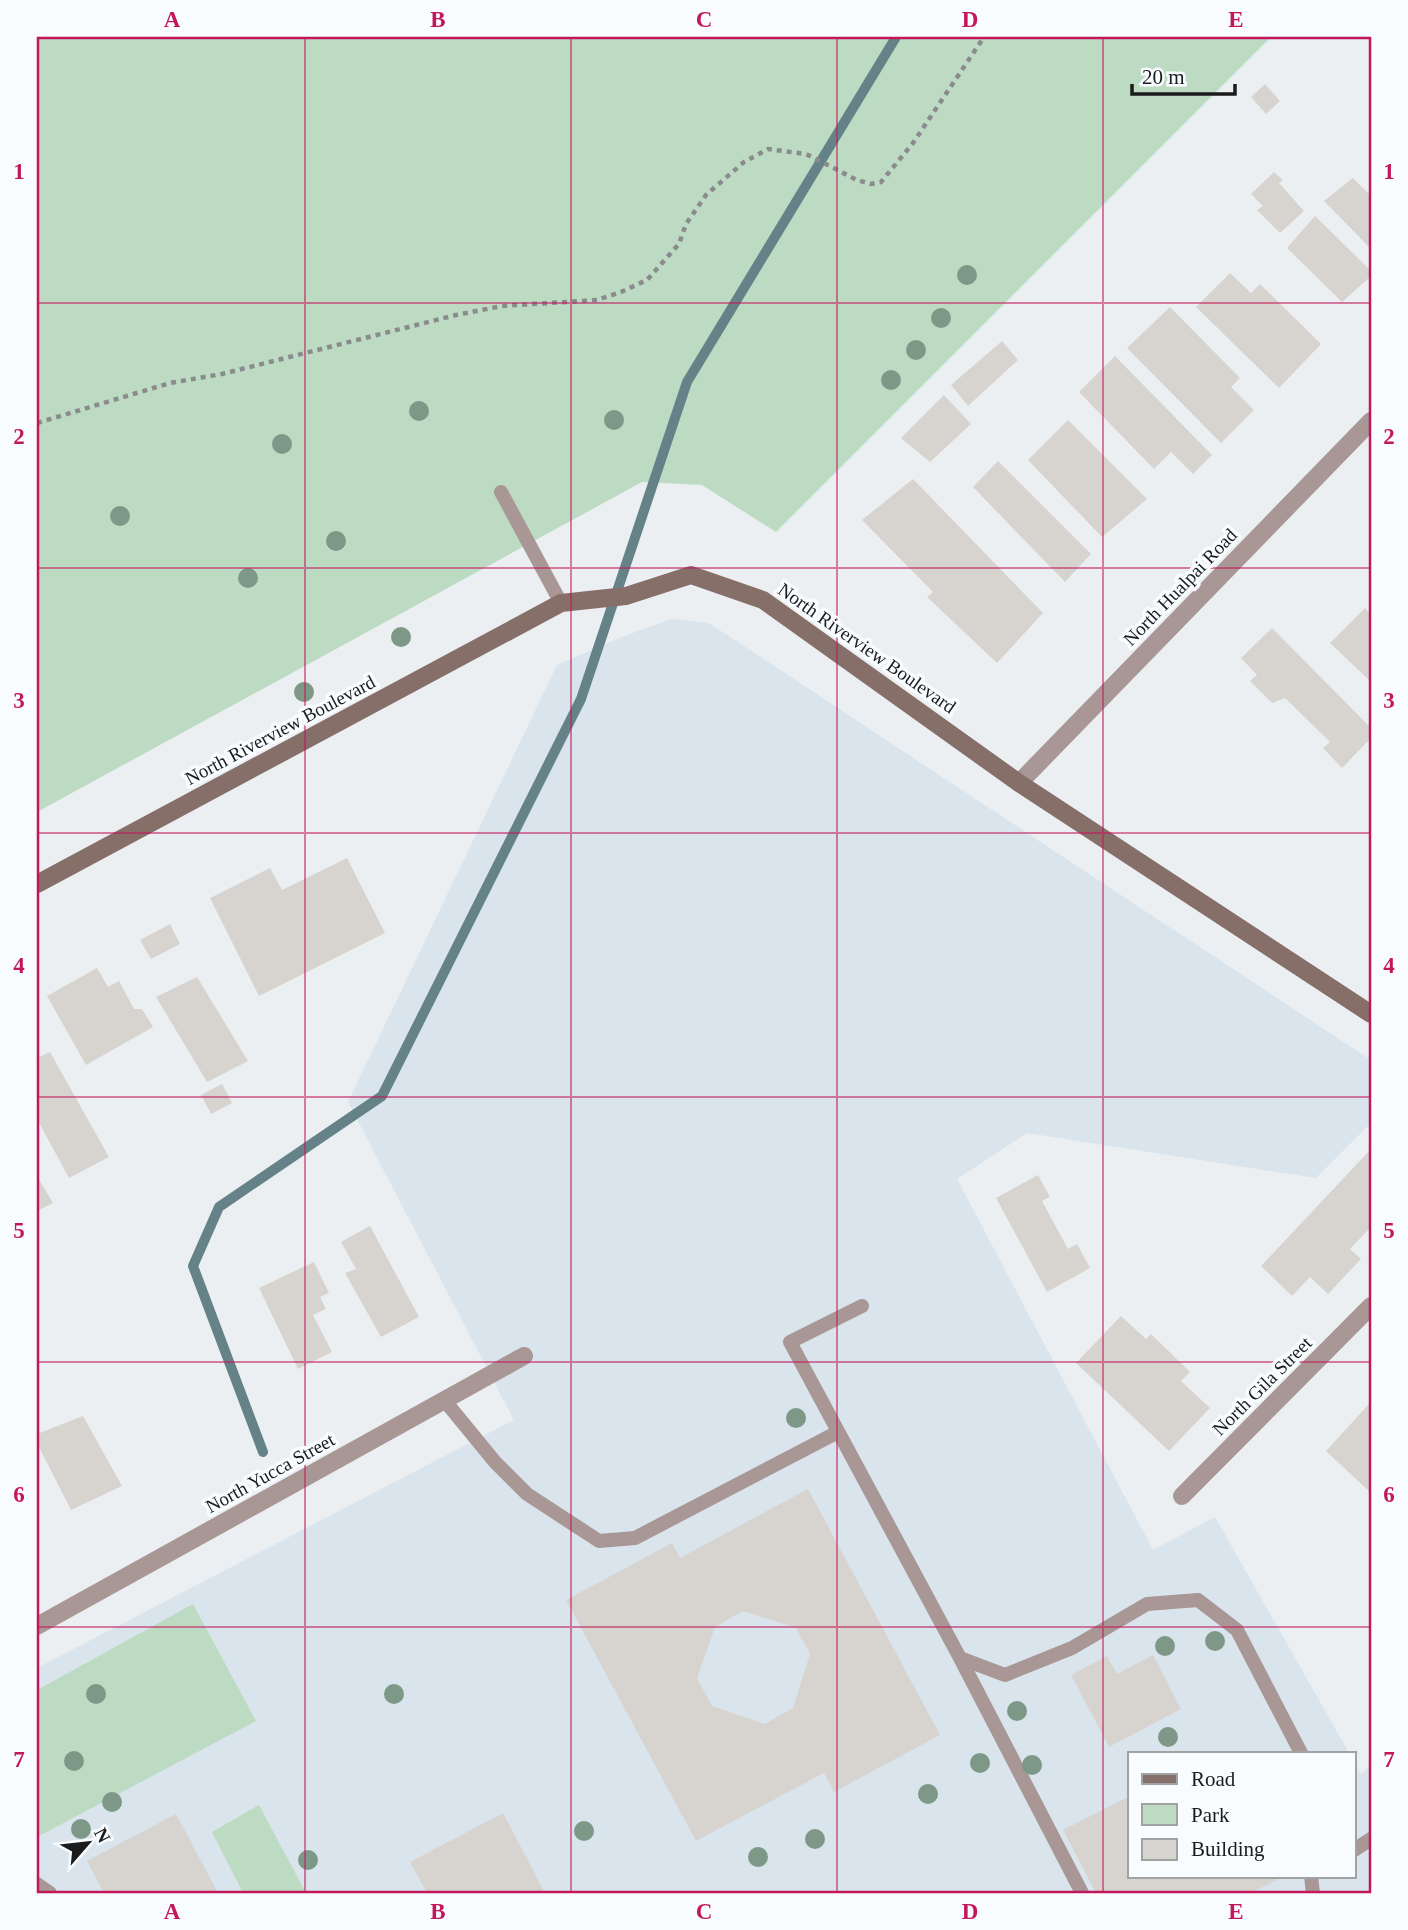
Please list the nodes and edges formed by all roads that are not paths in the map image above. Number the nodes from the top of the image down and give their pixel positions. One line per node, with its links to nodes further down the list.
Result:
1 (1371, 421): 4 (street, North Hualpai Road)
2 (500, 492): 3 (lane)
3 (561, 603): 4 (street, North Riverview Boulevard); 5 (street, North Riverview Boulevard)
4 (1019, 783): 6 (street, North Riverview Boulevard)
5 (37, 884)
6 (1371, 1014)
7 (862, 1306): 11 (lane)
8 (1371, 1306): 12 (street, North Gila Street)
9 (524, 1356): 10 (street, North Yucca Street)
10 (445, 1401): 11 (lane); 13 (street, North Yucca Street)
11 (838, 1432): 14 (lane)
12 (1182, 1496)
13 (37, 1626)
14 (960, 1658): 15 (lane); 20 (lane)
15 (1300, 1752)
16 (1371, 1839): 17 (lane)
17 (1356, 1849)
18 (37, 1884): 19 (lane)
19 (50, 1893)
20 (1082, 1893)

